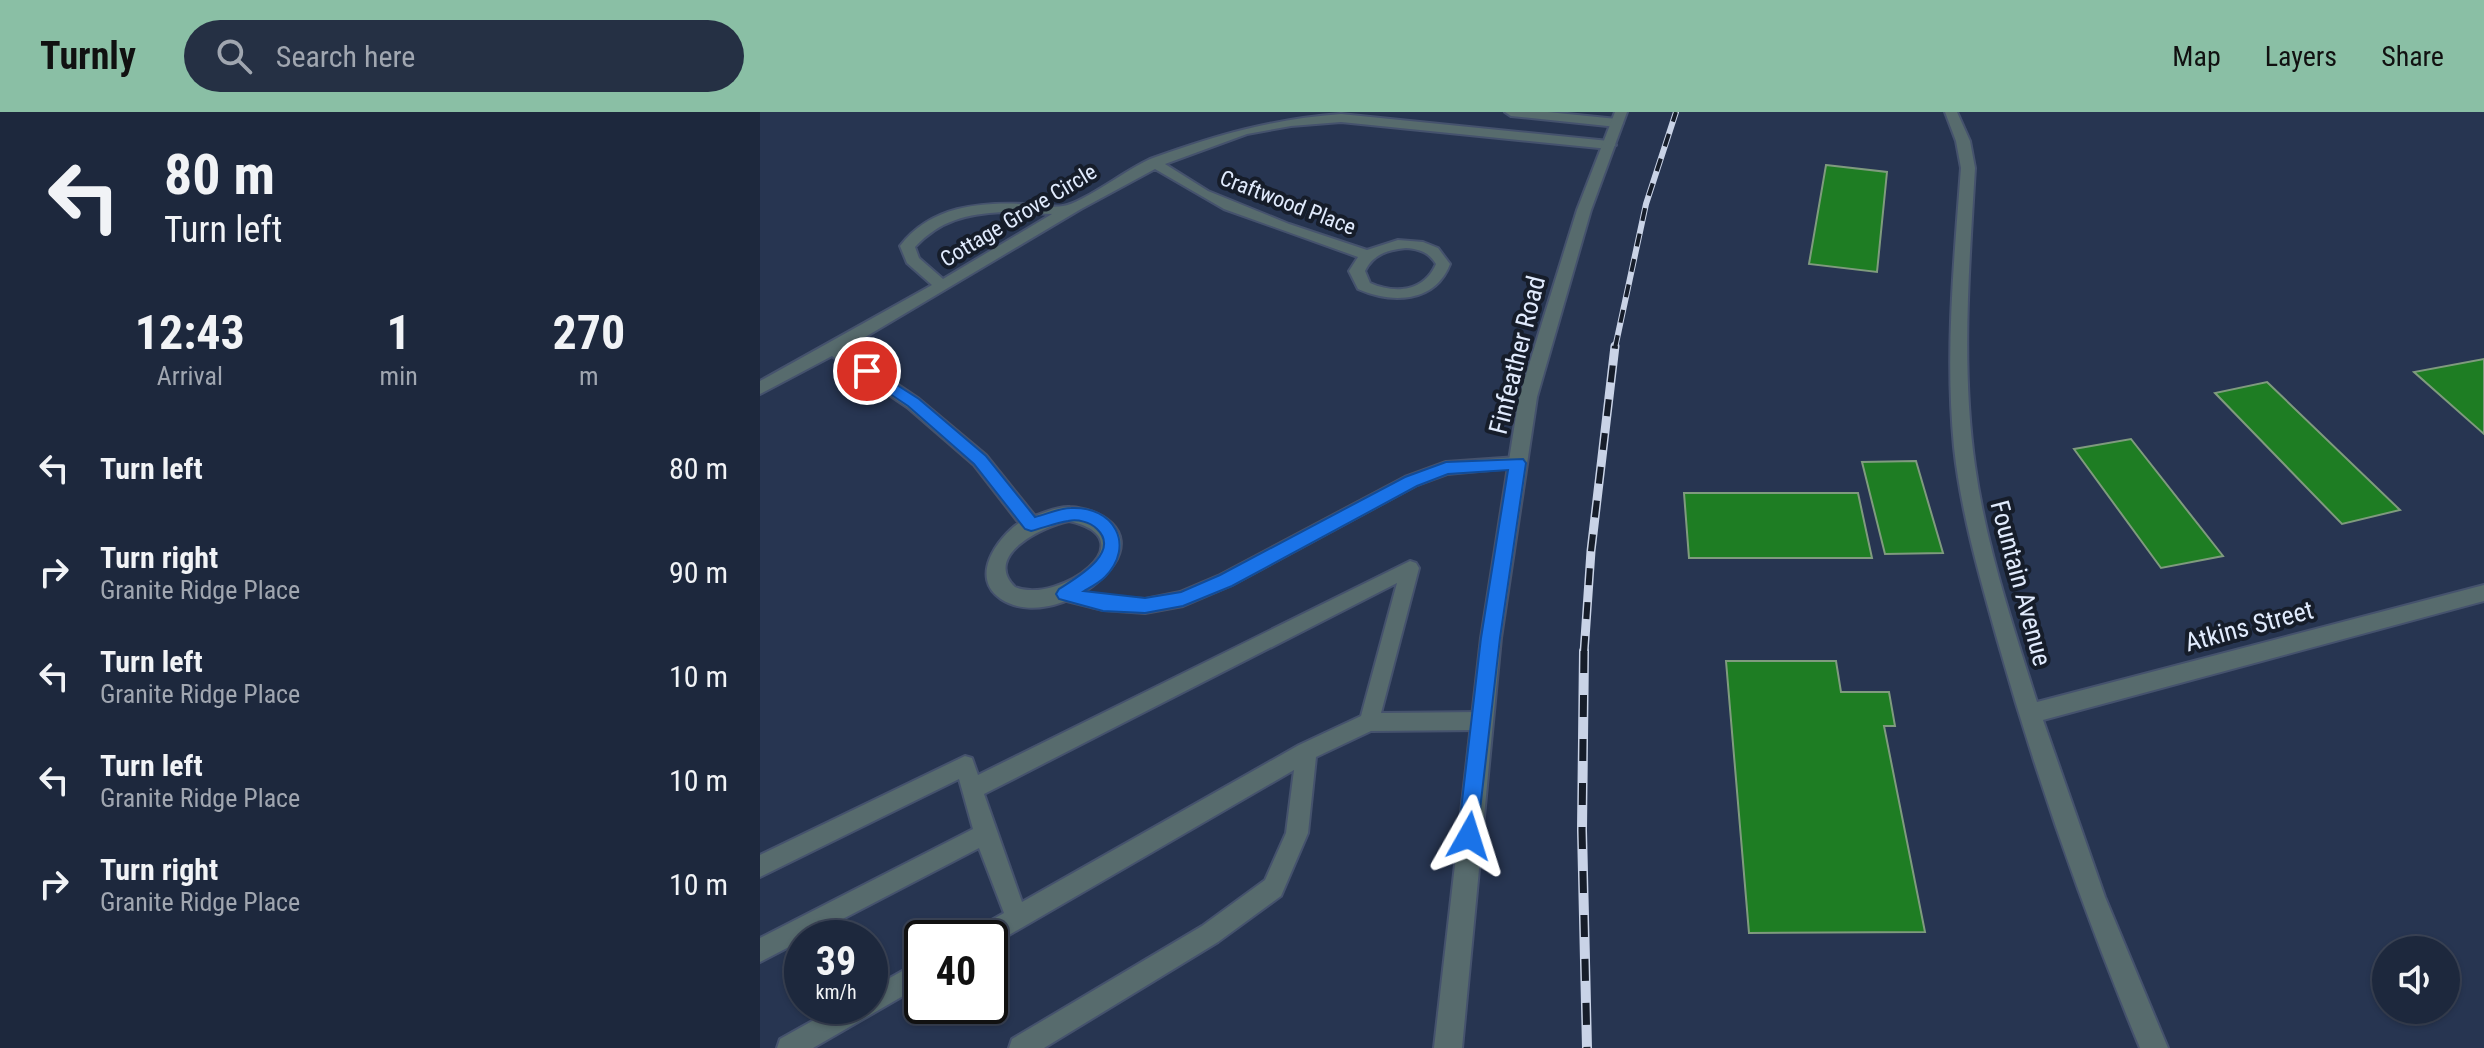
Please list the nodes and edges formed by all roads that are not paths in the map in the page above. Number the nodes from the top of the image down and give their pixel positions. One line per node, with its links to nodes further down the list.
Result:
1 (1332, 112): 5 (street, Cottage Grove Circle)
2 (1511, 112): 4 (street)
3 (1951, 112): 17 (street, Fountain Avenue)
4 (1619, 118): 6 (street, Finfeather Road)
5 (1313, 119): 6 (street, Cottage Grove Circle); 7 (street, Cottage Grove Circle)
6 (1609, 145): 13 (street, Finfeather Road)
7 (1154, 162): 8 (street, Cottage Grove Circle); 9 (street, Craftwood Place)
8 (1068, 211): 10 (street, Cottage Grove Circle); 10 (street)
9 (1367, 255): 9 (street, Craftwood Place)
10 (942, 286): 11 (street, Cottage Grove Circle)
11 (833, 349): 12 (street, Cottage Grove Circle); 14 (street)
12 (760, 388)
13 (1517, 463): 16 (lane); 18 (street, Finfeather Road)
14 (1031, 525): 16 (street); 16 (street)
15 (2484, 593): 17 (street, Atkins Street)
16 (1065, 594)
17 (2029, 714): 31 (street, Fountain Avenue)
18 (1481, 721): 19 (lane); 30 (street, Finfeather Road)
19 (1369, 722): 20 (lane); 21 (lane)
20 (1306, 752): 24 (lane); 29 (lane)
21 (974, 788): 22 (lane); 23 (lane)
22 (985, 834): 24 (lane); 26 (lane)
23 (760, 866)
24 (1017, 918): 25 (lane)
25 (1008, 923)
26 (760, 950)
27 (831, 1024): 28 (lane)
28 (789, 1048)
29 (1021, 1048)
30 (1448, 1048)
31 (2154, 1048)

